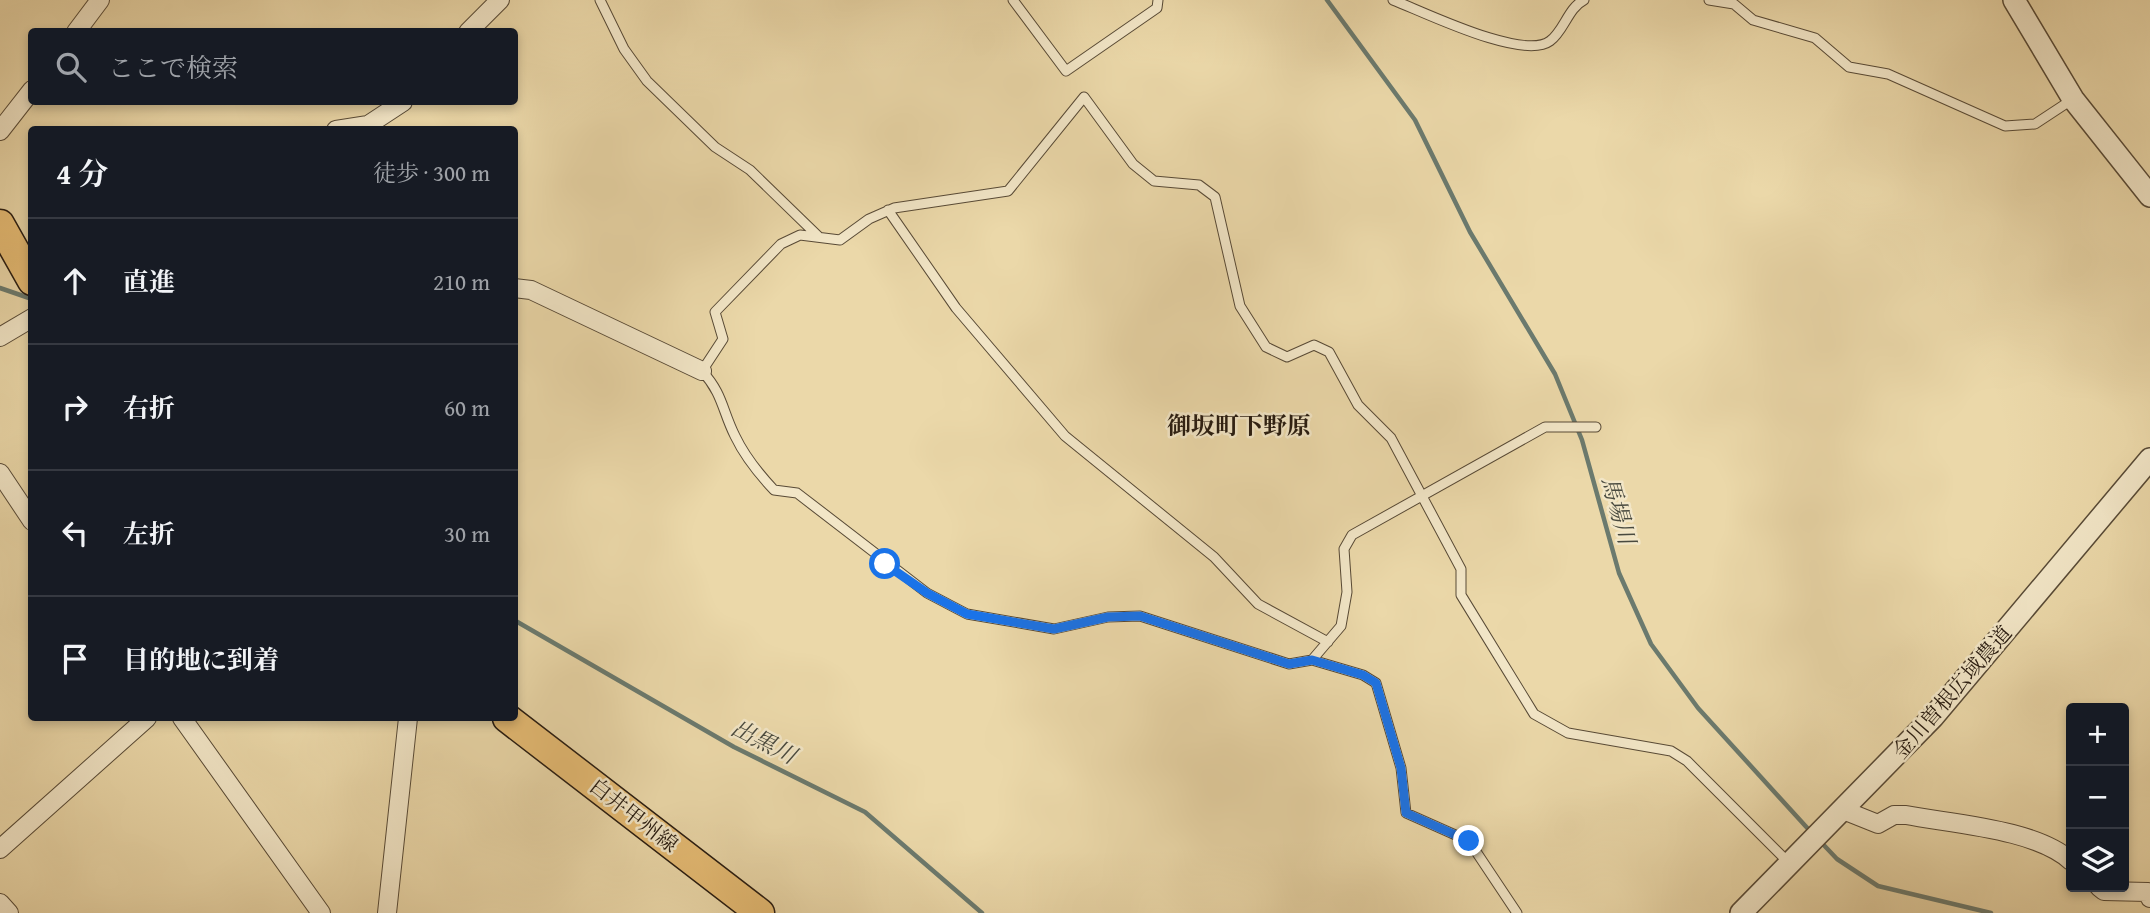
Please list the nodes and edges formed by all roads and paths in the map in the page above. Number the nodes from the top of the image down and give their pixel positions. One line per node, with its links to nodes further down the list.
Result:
1 (100, 0): 11 (street)
2 (500, 0): 12 (street)
3 (600, 0): 21 (lane)
4 (1013, 0): 5 (lane)
5 (1158, 0)
6 (1393, 0): 7 (lane)
7 (1584, 0)
8 (1709, 0): 10 (lane)
9 (2014, 0): 14 (street)
10 (1734, 2): 14 (lane)
11 (79, 28)
12 (472, 28)
13 (28, 95): 17 (street)
14 (2073, 99): 18 (street)
15 (399, 105): 16 (street)
16 (371, 126)
17 (0, 131)
18 (2150, 196)
19 (888, 210): 21 (lane); 30 (lane); 32 (lane)
20 (0, 224): 22 (main road)
21 (819, 237): 26 (lane)
22 (28, 274)
23 (518, 288): 26 (street)
24 (28, 320): 25 (street)
25 (0, 337)
26 (702, 371): 33 (lane)
27 (1592, 427): 30 (lane)
28 (2150, 459): 38 (street, 金川曽根広域農道)
29 (0, 473): 31 (street)
30 (1420, 496): 32 (lane); 41 (lane)
31 (28, 514)
32 (1328, 642): 33 (lane)
33 (1312, 660): 50 (lane)
34 (144, 721): 39 (street)
35 (183, 721): 47 (street)
36 (408, 721): 48 (street)
37 (511, 721): 49 (main road, 白井甲州線)
38 (1843, 810): 40 (street); 41 (street, 金川曽根広域農道)
39 (0, 849)
40 (2066, 856)
41 (1790, 864): 45 (street, 金川曽根広域農道)
42 (2126, 892): 43 (street)
43 (2149, 893)
44 (0, 903): 46 (street)
45 (1744, 912)
46 (9, 913)
47 (321, 913)
48 (387, 913)
49 (760, 913)
50 (1517, 913)

